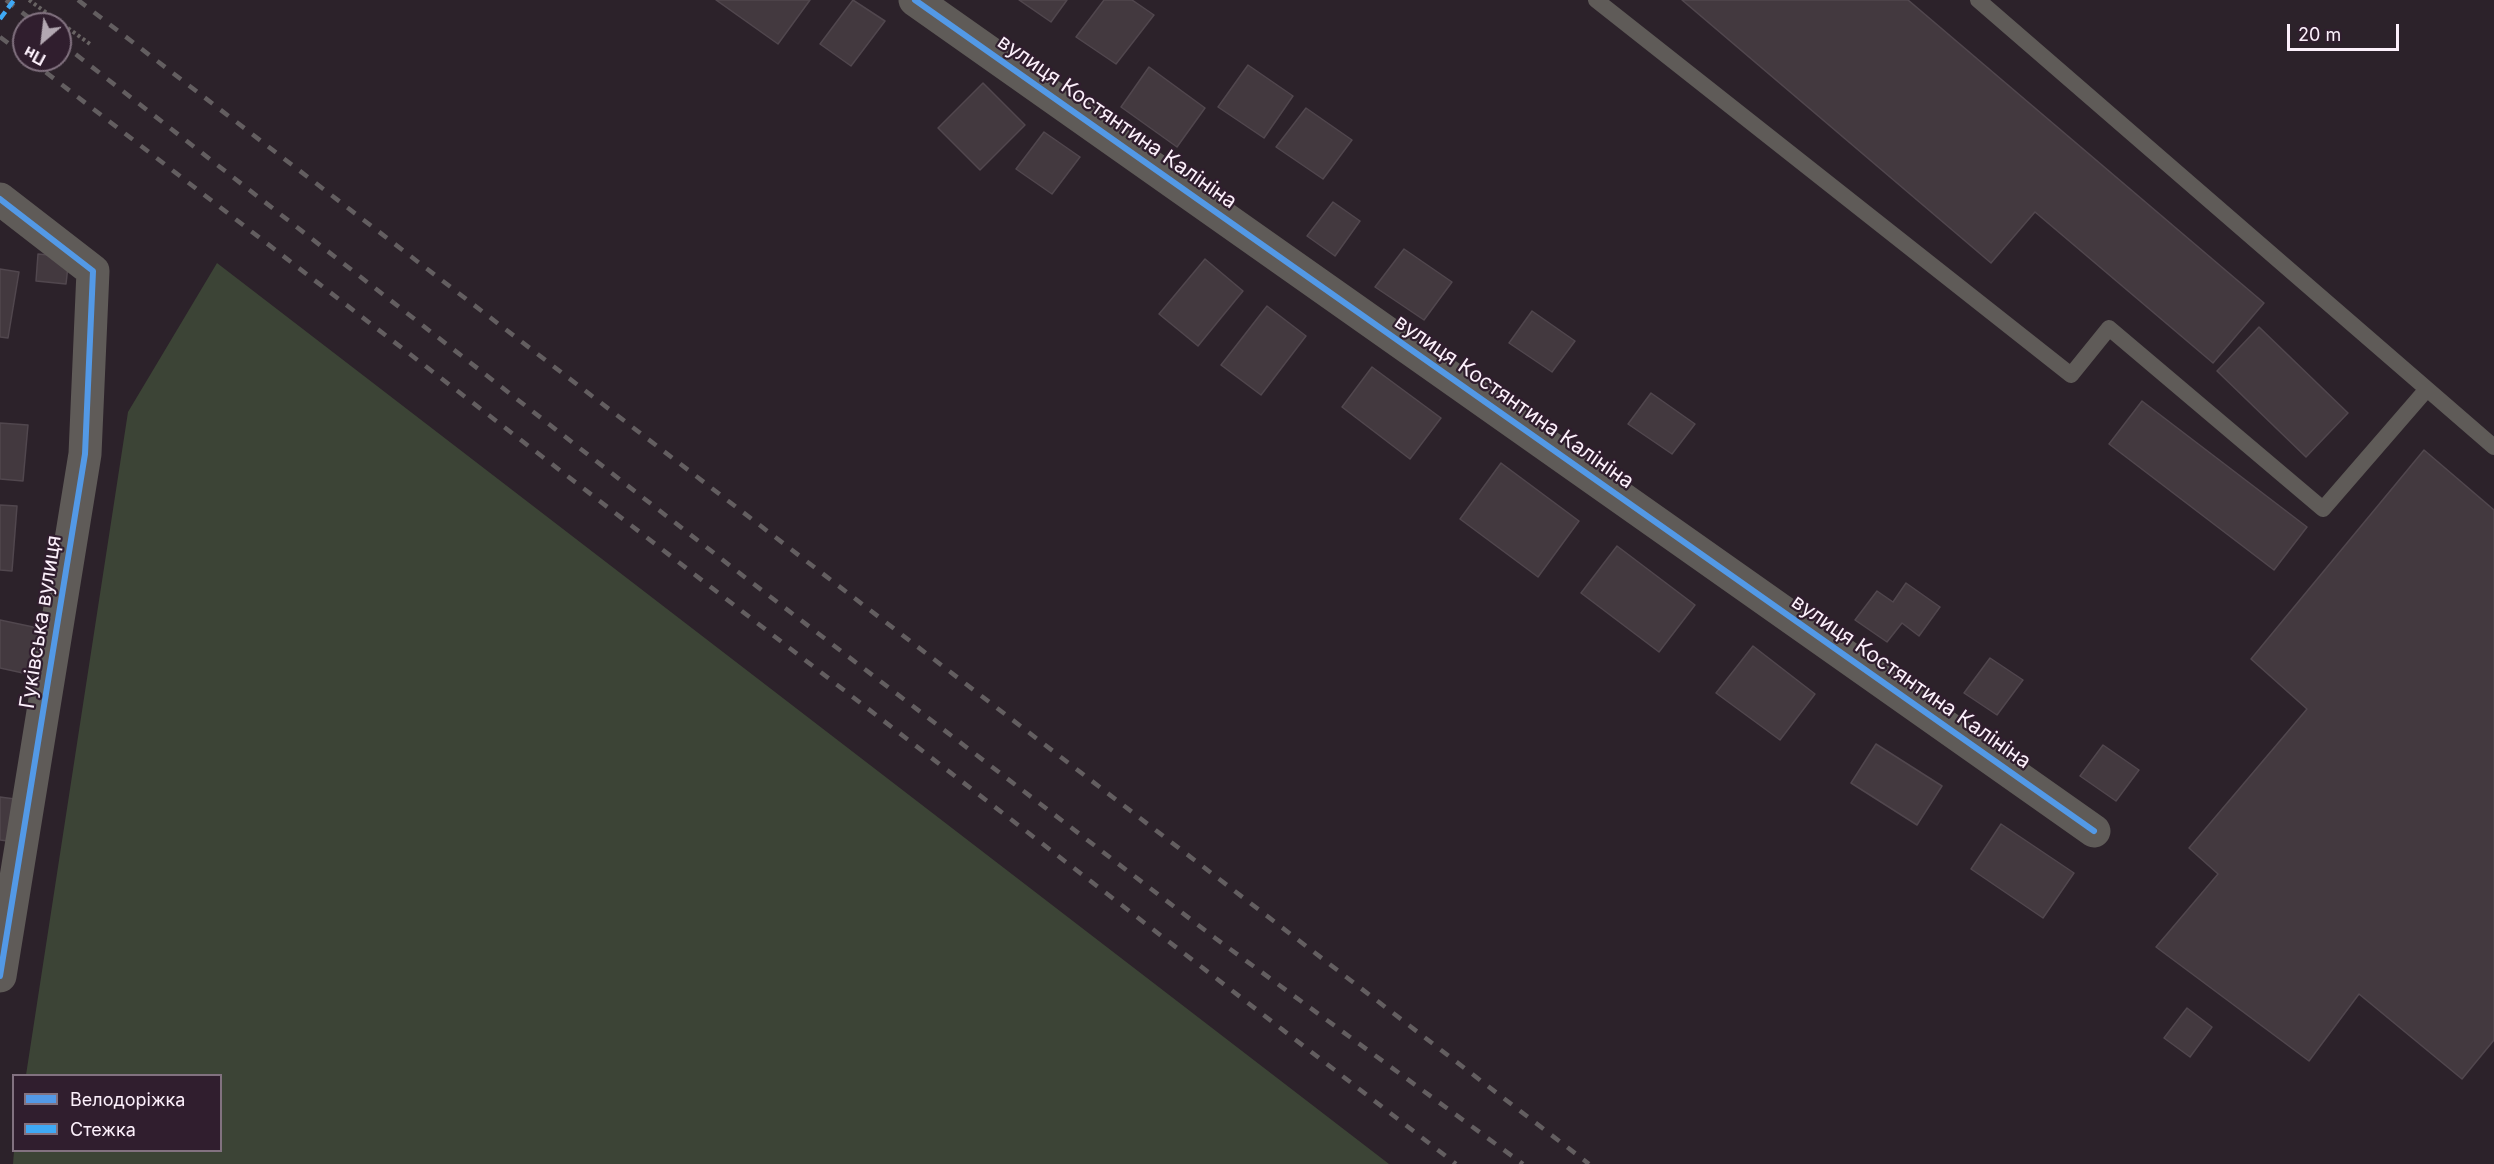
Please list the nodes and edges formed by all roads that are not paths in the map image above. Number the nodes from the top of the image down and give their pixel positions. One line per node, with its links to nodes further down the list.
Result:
1 (915, 0): 7 (street, вулиця Костянтина Калініна)
2 (1596, 0): 5 (lane)
3 (1978, 0): 5 (lane)
4 (0, 199): 8 (street, Гуківська вулиця)
5 (2427, 389): 6 (lane)
6 (2494, 447)
7 (2094, 831)
8 (0, 976)

